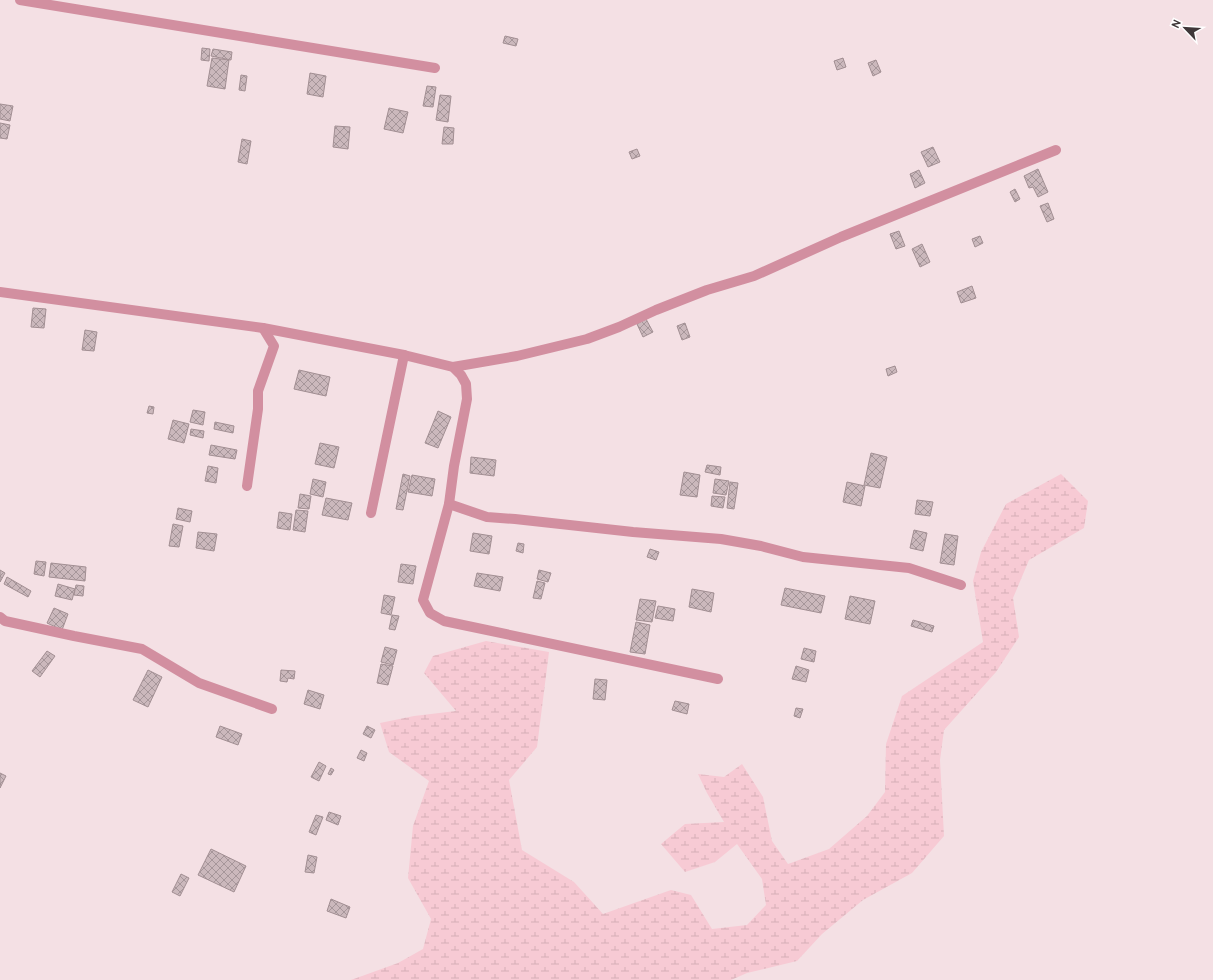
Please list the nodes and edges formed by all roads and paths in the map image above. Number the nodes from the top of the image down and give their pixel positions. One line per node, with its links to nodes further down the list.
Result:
1 (20, 0): 2 (street)
2 (435, 68)
3 (1056, 150): 7 (street)
4 (0, 292): 5 (street)
5 (263, 328): 6 (street); 8 (street)
6 (404, 354): 7 (street); 10 (street)
7 (453, 367): 9 (street)
8 (248, 486)
9 (449, 504): 11 (street); 13 (street)
10 (371, 513)
11 (961, 585)
12 (0, 617): 14 (street)
13 (718, 679)
14 (272, 709)

